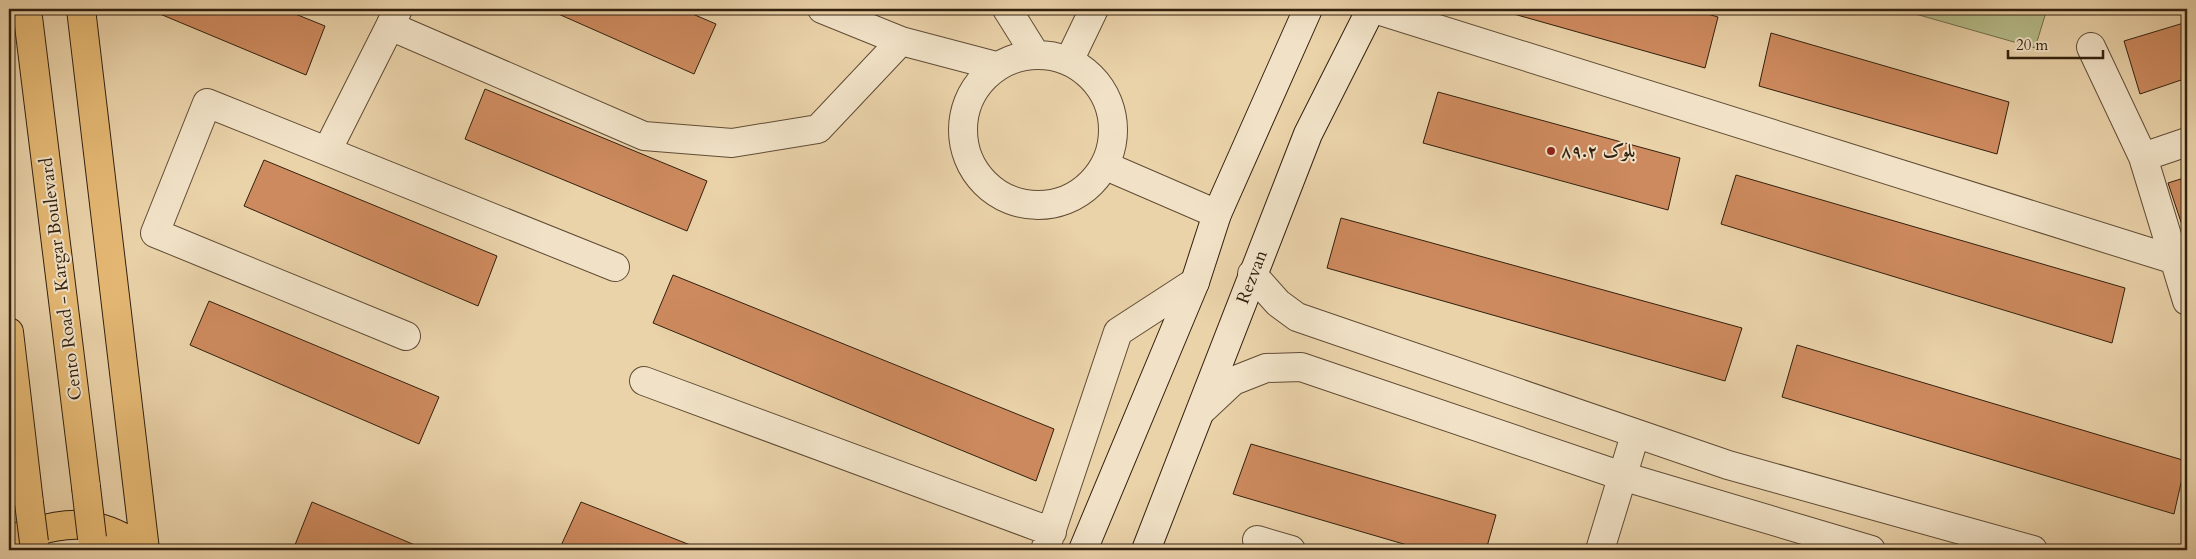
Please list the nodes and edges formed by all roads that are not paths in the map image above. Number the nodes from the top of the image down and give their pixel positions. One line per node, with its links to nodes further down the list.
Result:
1 (27, 9): 34 (highway, Cento Road - Kargar Boulevard, bridge)
2 (81, 9): 35 (highway)
3 (822, 9): 9 (street)
4 (1007, 9): 11 (street)
5 (1094, 9): 12 (street)
6 (1308, 9): 18 (street)
7 (1372, 9): 19 (street); 21 (street, Rezvan)
8 (394, 17): 9 (street); 15 (street)
9 (901, 42): 13 (street)
10 (2091, 47): 16 (street)
11 (1035, 54): 12 (street); 13 (street)
12 (1069, 61): 17 (street)
13 (996, 66): 17 (street)
14 (2187, 142): 16 (street)
15 (327, 151): 20 (street); 25 (street)
16 (2143, 157): 19 (street)
17 (1106, 166): 18 (street)
18 (1218, 214): 22 (street)
19 (2175, 260): 23 (street)
20 (615, 267)
21 (1252, 274): 27 (street, Rezvan); 28 (street)
22 (1195, 282): 31 (street); 36 (street)
23 (2186, 292)
24 (9, 332): 33 (highway, bridge)
25 (406, 336)
26 (644, 382): 31 (street)
27 (1201, 411): 29 (street); 37 (street, Rezvan)
28 (1635, 434): 29 (street); 41 (street)
29 (1622, 476): 39 (street); 40 (street)
30 (1257, 540): 38 (street)
31 (1048, 541)
32 (9, 542): 35 (highway)
33 (34, 550)
34 (93, 550)
35 (144, 550)
36 (1083, 550)
37 (1146, 550)
38 (1291, 550)
39 (1600, 550)
40 (1871, 550)
41 (2033, 550)

